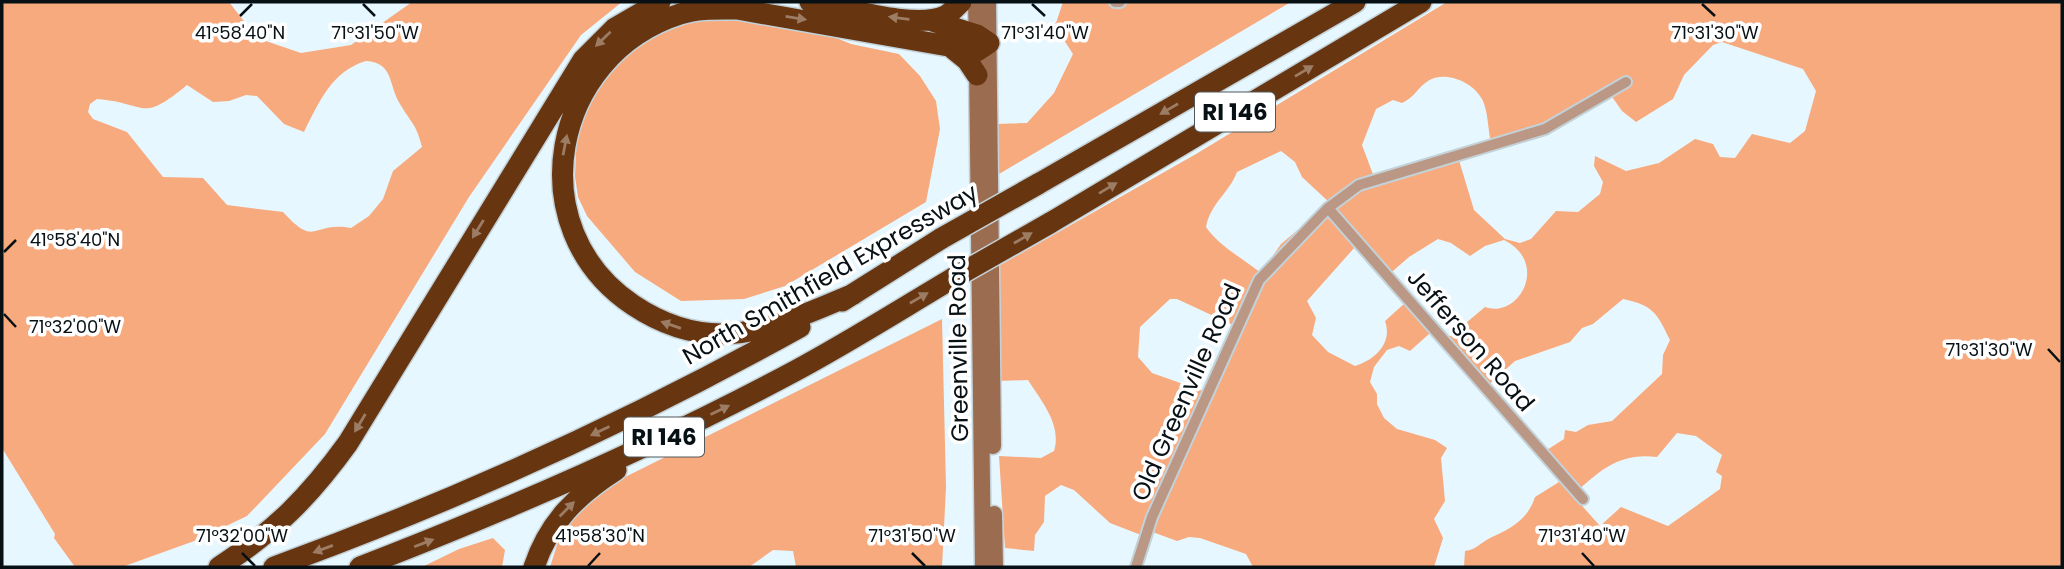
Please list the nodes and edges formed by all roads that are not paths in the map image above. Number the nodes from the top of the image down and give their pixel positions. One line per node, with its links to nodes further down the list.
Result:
1 (660, 2): 17 (highway, one-way to 17)
2 (810, 2): 8 (highway, one-way to 2)
3 (961, 2): 8 (highway)
4 (976, 2): 9 (main road, Greenville Road)
5 (989, 2): 9 (main road, Greenville Road)
6 (1355, 2): 14 (highway, North Smithfield Expressway / RI 146, one-way to 14, bridge)
7 (1421, 2): 15 (highway, RI 146, one-way to 7, bridge)
8 (929, 20): 9 (highway)
9 (981, 43): 10 (highway); 11 (main road, Greenville Road); 22 (main road, Greenville Road)
10 (949, 46): 11 (highway); 14 (highway, one-way to 10)
11 (977, 75): 21 (main road, Greenville Road)
12 (1626, 82): 13 (street, Old Greenville Road)
13 (1328, 208): 16 (street, Jefferson Road); 23 (street, Old Greenville Road)
14 (854, 294): 18 (highway, North Smithfield Expressway / RI 146, one-way to 18)
15 (676, 431): 19 (highway, RI 146, one-way to 15); 20 (highway, one-way to 15)
16 (1583, 499)
17 (219, 567)
18 (274, 567)
19 (360, 567)
20 (534, 567)
21 (983, 567)
22 (995, 567)
23 (1136, 567)

